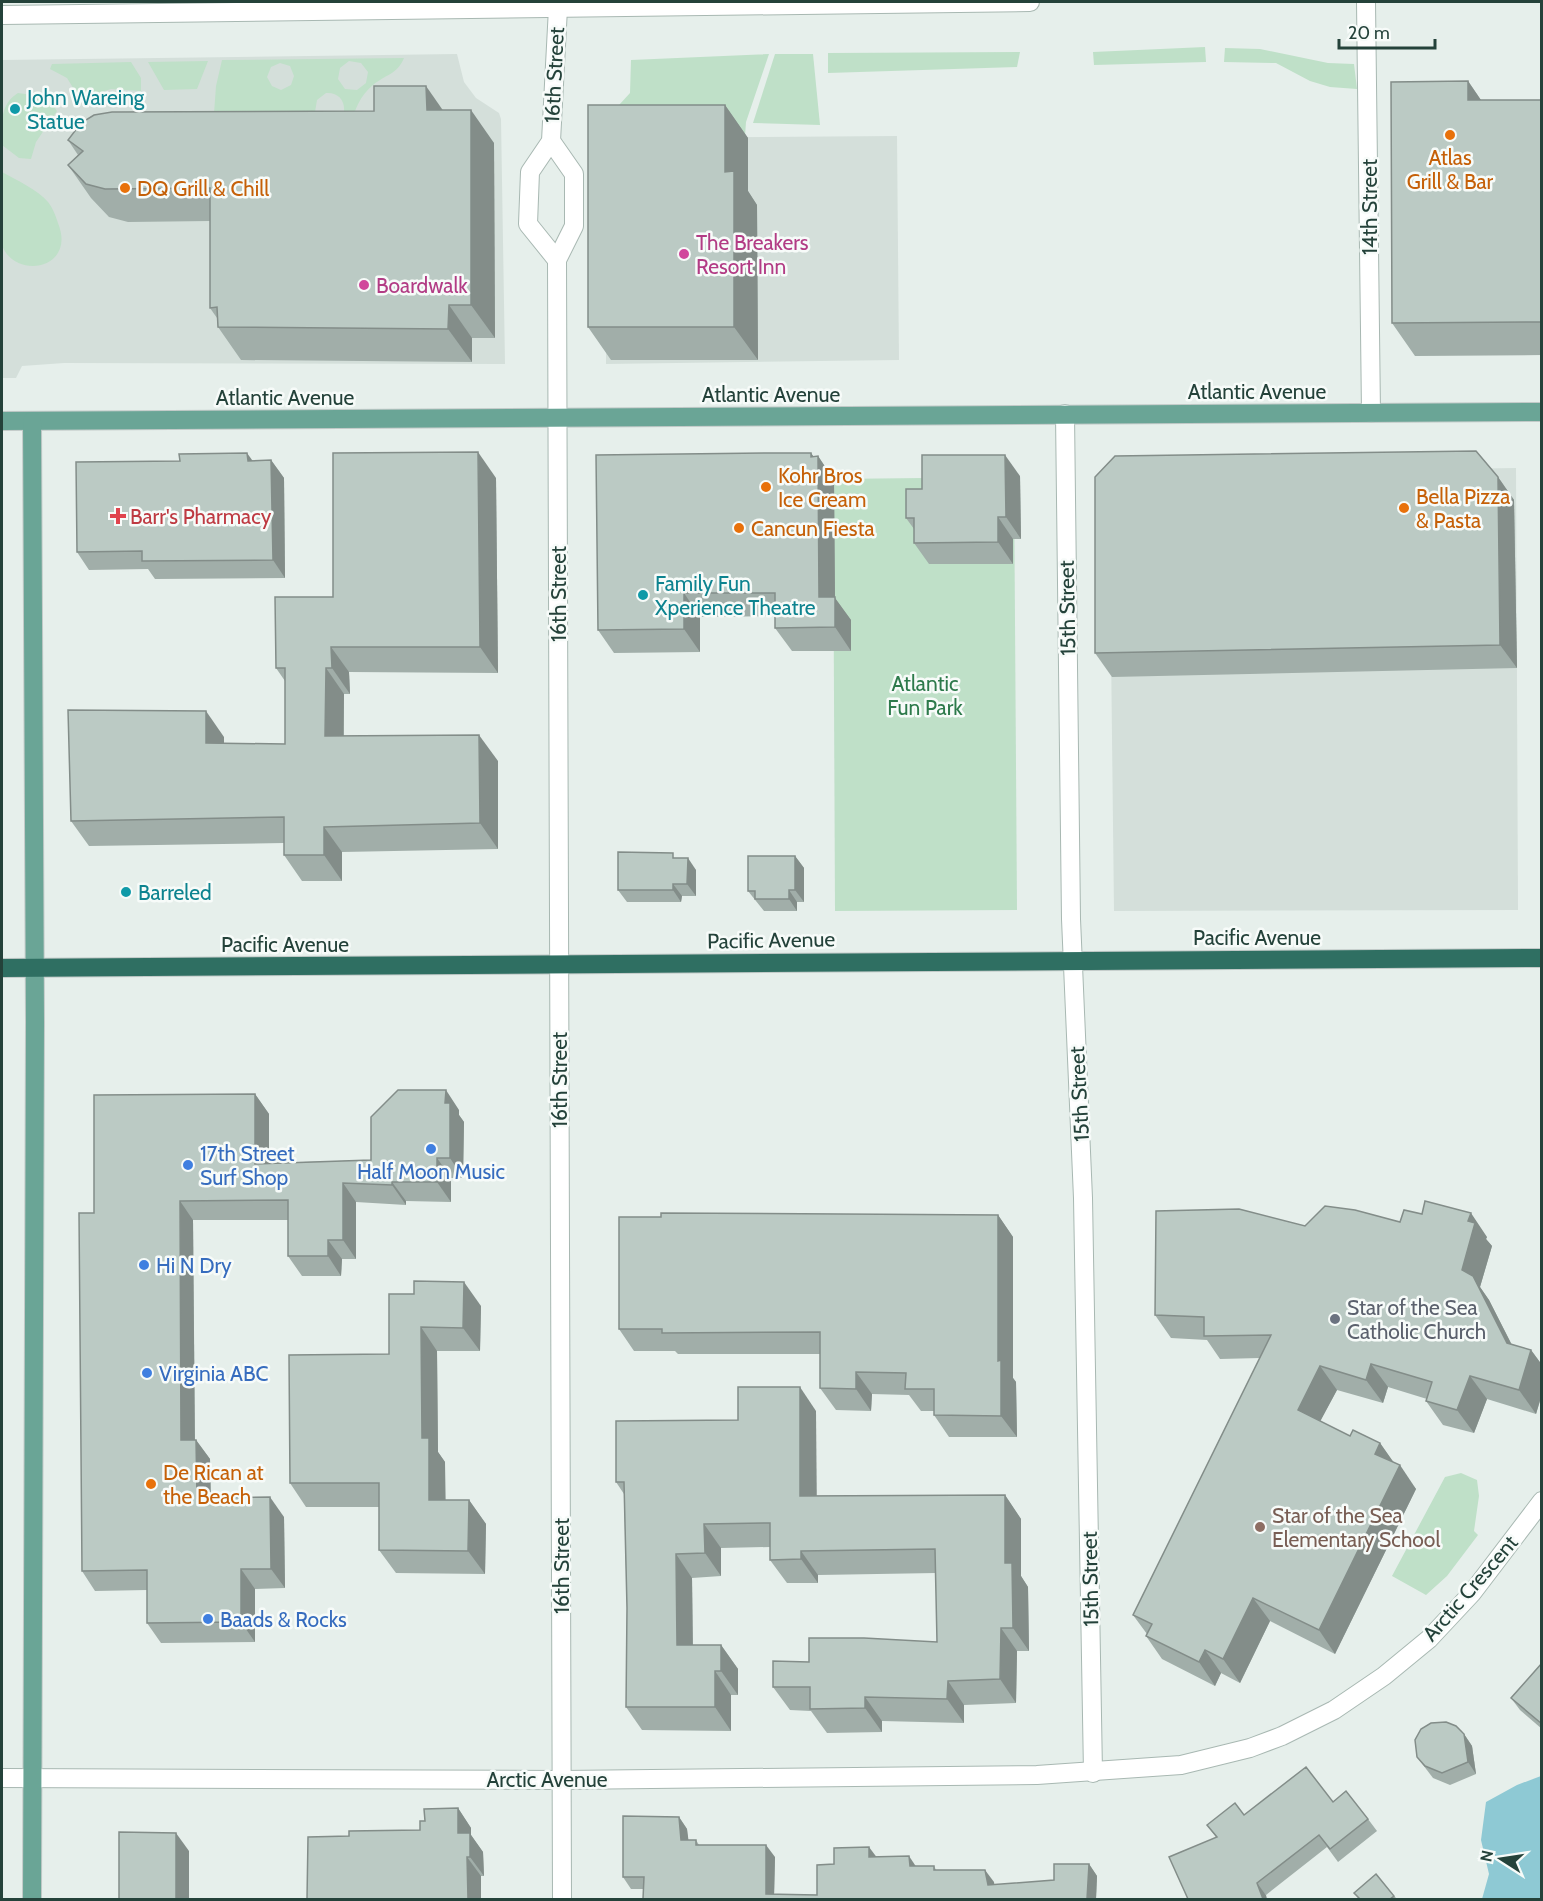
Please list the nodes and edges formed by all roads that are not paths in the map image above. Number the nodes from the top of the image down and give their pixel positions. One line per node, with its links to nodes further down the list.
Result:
1 (1030, 2): 3 (street)
2 (1366, 2): 8 (street, 14th Street)
3 (558, 8): 4 (street); 5 (street, 16th Street)
4 (2, 15)
5 (551, 141): 6 (street, 16th Street); 6 (street, 16th Street)
6 (557, 260): 10 (street, 16th Street)
7 (1542, 412): 8 (main road, Atlantic Avenue)
8 (1371, 413): 9 (main road, Atlantic Avenue)
9 (1065, 414): 10 (main road, Atlantic Avenue); 14 (street, 15th Street)
10 (557, 418): 12 (main road, Atlantic Avenue); 15 (street, 16th Street)
11 (2, 421): 12 (main road, Atlantic Avenue)
12 (32, 421): 17 (main road)
13 (1542, 958): 14 (highway, Pacific Avenue)
14 (1072, 961): 15 (highway, Pacific Avenue); 19 (street, 15th Street)
15 (559, 964): 17 (highway, Pacific Avenue); 22 (street, 16th Street)
16 (2, 968): 17 (highway, Pacific Avenue)
17 (35, 968): 21 (main road)
18 (1542, 1501): 19 (street, Arctic Crescent)
19 (1093, 1773): 22 (street, Arctic Avenue)
20 (2, 1778): 21 (street, Arctic Avenue)
21 (32, 1778): 22 (street, Arctic Avenue); 23 (main road)
22 (562, 1780): 24 (street, 16th Street)
23 (32, 1899)
24 (562, 1899)

